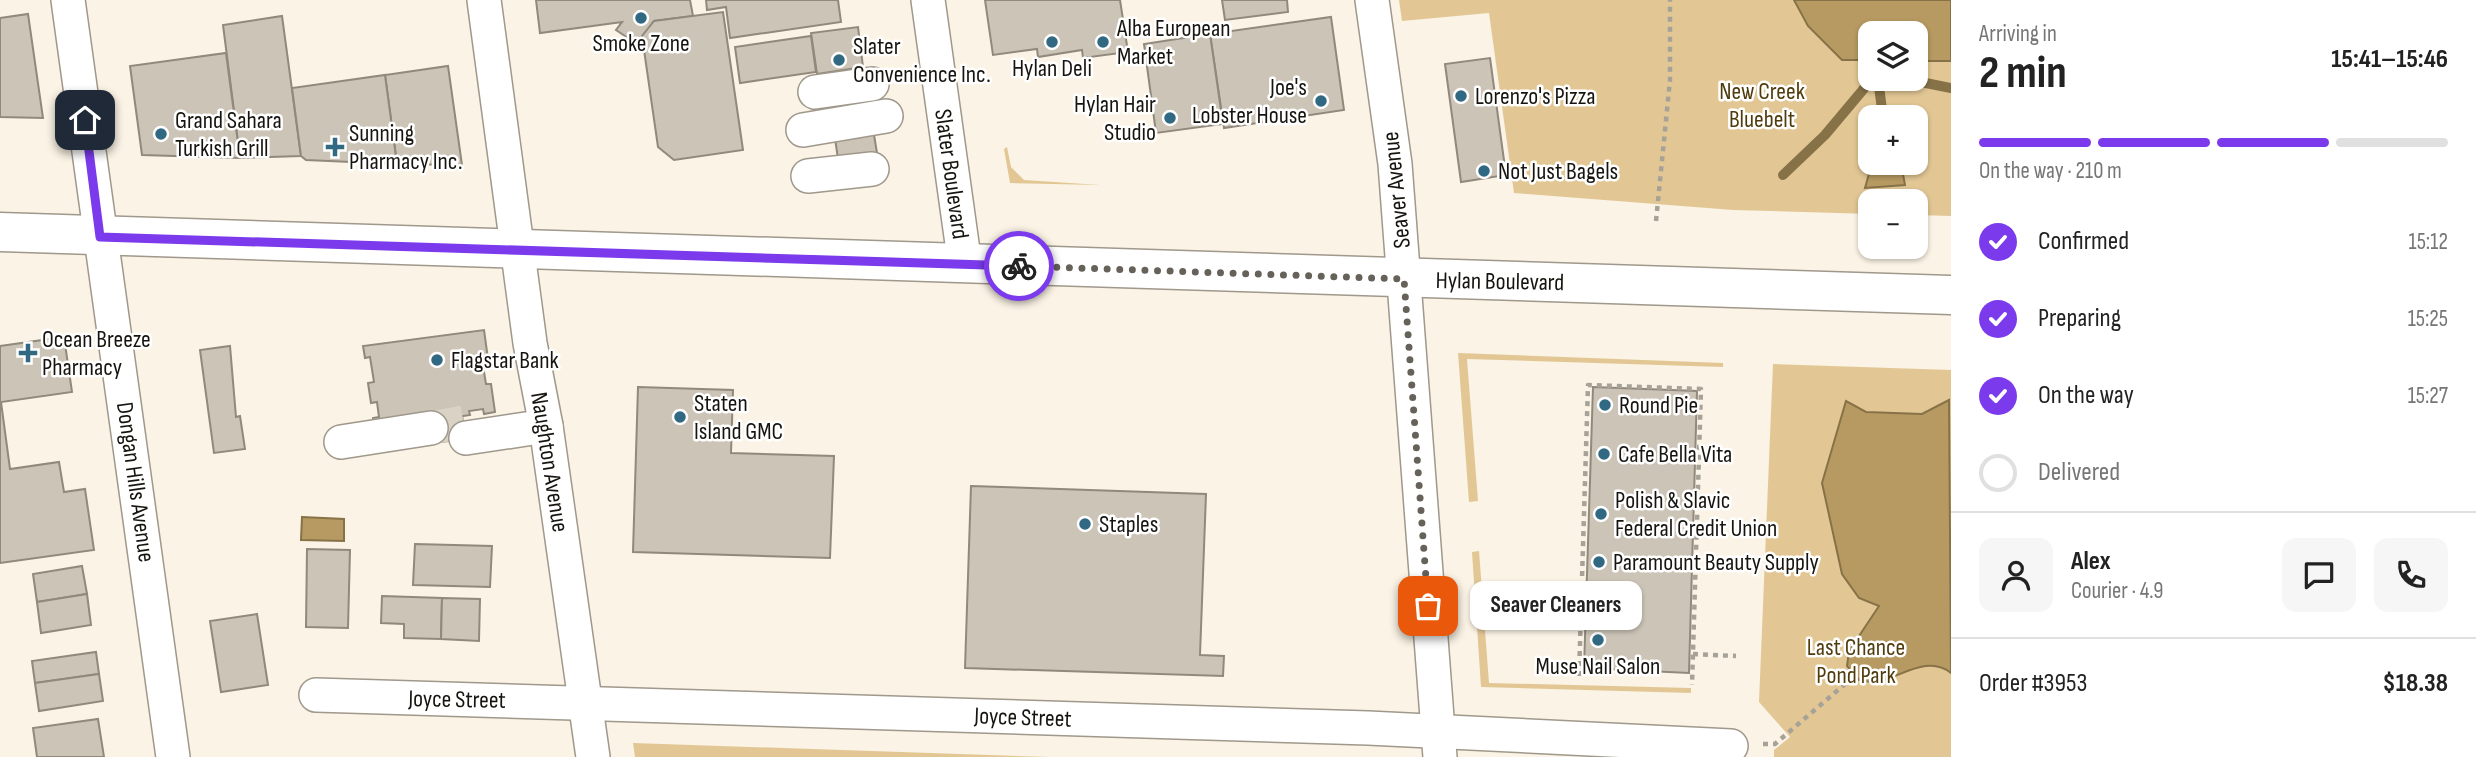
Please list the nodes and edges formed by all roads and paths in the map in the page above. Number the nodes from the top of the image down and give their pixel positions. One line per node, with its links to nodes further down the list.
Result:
1 (68, 0): 14 (street, Dongan Hills Avenue)
2 (484, 0): 15 (street, Naughton Avenue)
3 (928, 0): 16 (street, Slater Boulevard)
4 (1372, 0): 17 (street, Seaver Avenue)
5 (1670, 0): 12 (path)
6 (872, 84): 7 (street)
7 (815, 92)
8 (886, 116): 9 (street)
9 (803, 130)
10 (872, 169): 11 (street)
11 (808, 176)
12 (1656, 221)
13 (0, 232): 14 (main road, Hylan Boulevard)
14 (100, 237): 15 (main road, Hylan Boulevard); 32 (street, Dongan Hills Avenue)
15 (517, 250): 16 (main road, Hylan Boulevard); 19 (street, Naughton Avenue)
16 (964, 265): 17 (main road, Hylan Boulevard)
17 (1404, 279): 18 (main road, Hylan Boulevard); 30 (street, Seaver Avenue)
18 (1951, 295)
19 (545, 418): 20 (street); 29 (street, Naughton Avenue)
20 (465, 430)
21 (432, 435): 22 (street)
22 (349, 448)
23 (1693, 654): 24 (path); 25 (path); 26 (path)
24 (1736, 656)
25 (1579, 676)
26 (1692, 684)
27 (1845, 684): 31 (path)
28 (316, 695): 29 (street, Joyce Street)
29 (585, 702): 30 (street, Joyce Street); 33 (street, Naughton Avenue)
30 (1439, 744): 31 (street, Joyce Street)
31 (1731, 746)
32 (173, 757)
33 (593, 757)

